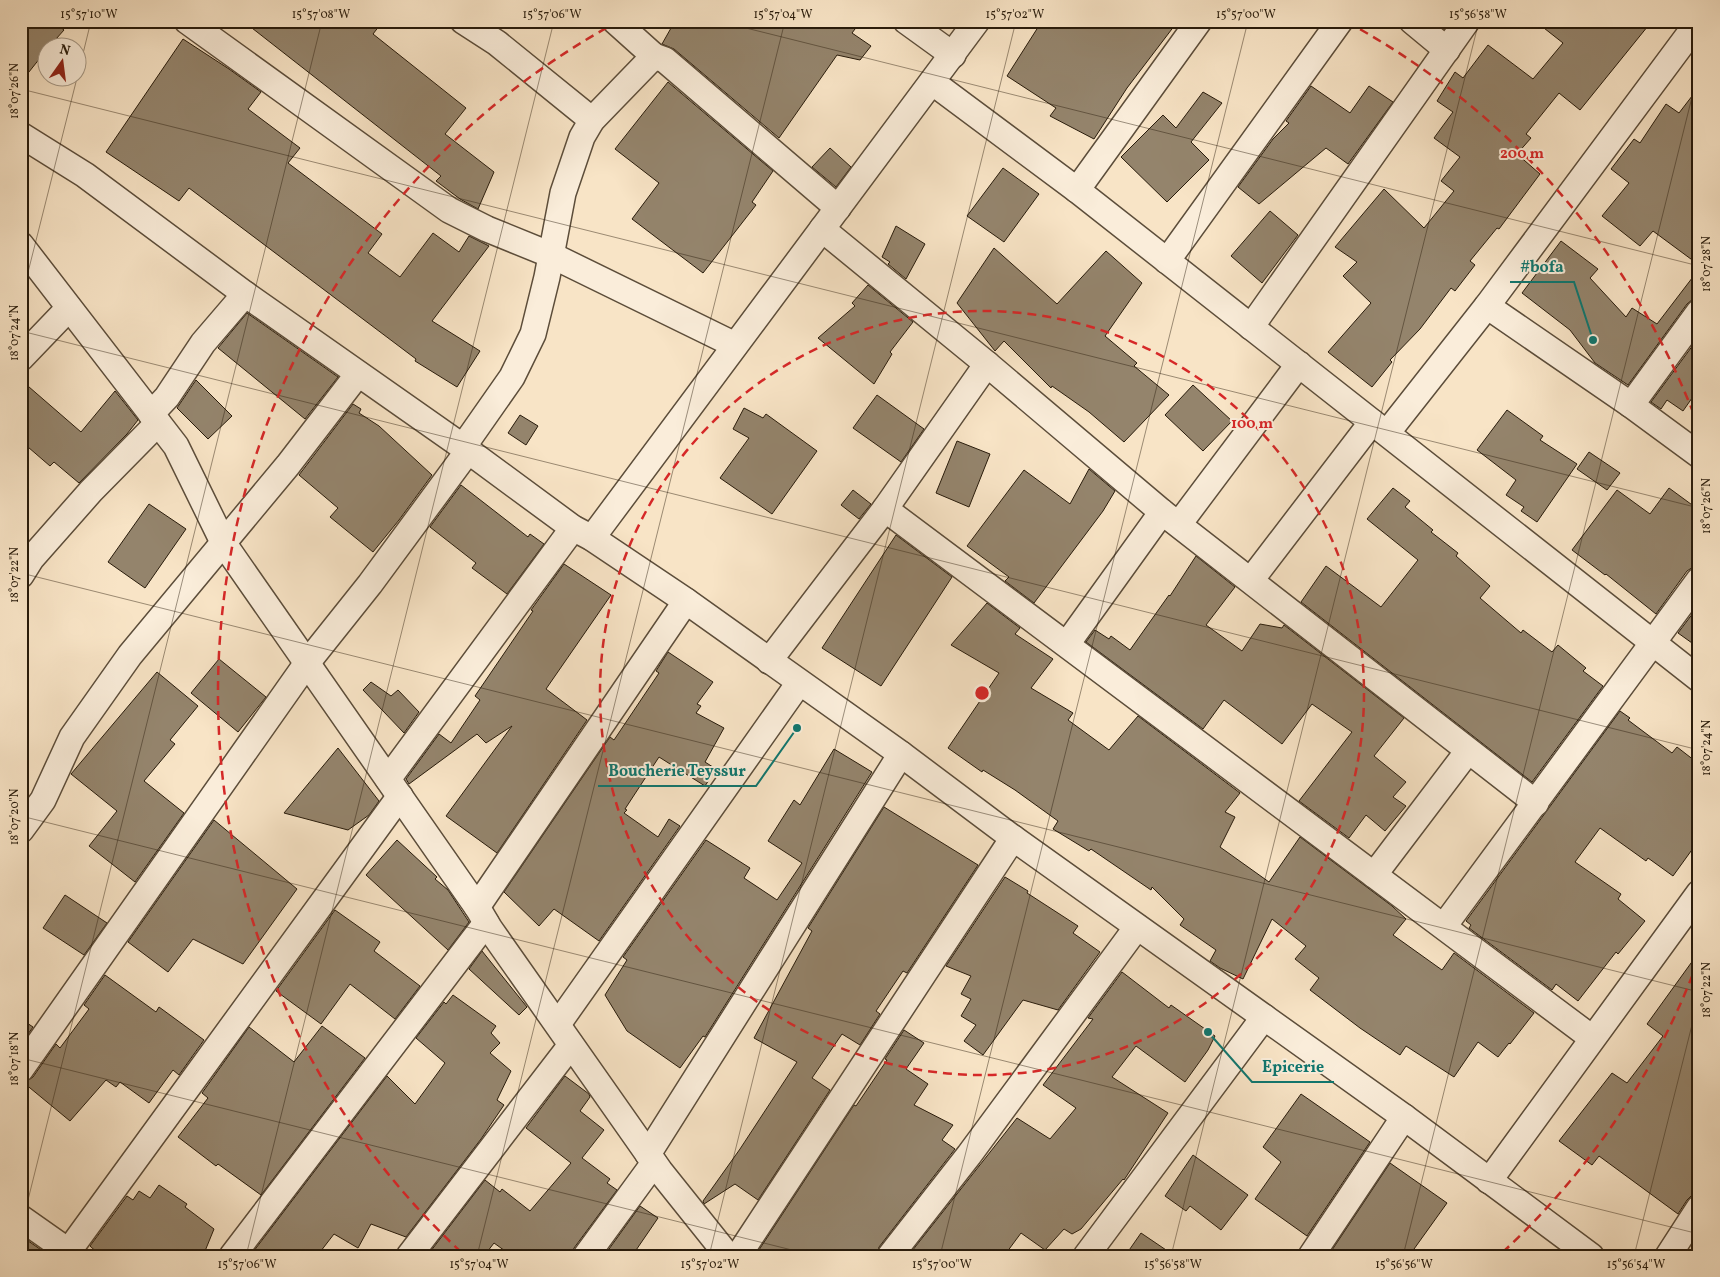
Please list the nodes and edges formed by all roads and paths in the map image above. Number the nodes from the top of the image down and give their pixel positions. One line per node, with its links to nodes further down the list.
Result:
1 (187, 21): 21 (street)
2 (463, 21): 15 (street)
3 (615, 21): 13 (street)
4 (906, 21): 12 (street)
5 (977, 21): 12 (street)
6 (1199, 21): 17 (street)
7 (1340, 21): 22 (street)
8 (1412, 21): 11 (street)
9 (1467, 21): 11 (street)
10 (1699, 21): 24 (street)
11 (1447, 50): 27 (street)
12 (953, 55): 14 (street)
13 (654, 56): 15 (street); 18 (street)
14 (932, 82): 17 (street); 18 (street)
15 (592, 120): 21 (street)
16 (21, 135): 23 (street)
17 (1077, 190): 22 (street)
18 (838, 208): 19 (street)
19 (822, 229): 28 (street); 30 (street)
20 (21, 245): 25 (street)
21 (551, 255): 28 (street); 36 (street)
22 (1168, 262): 27 (street)
23 (245, 294): 32 (street); 34 (street)
24 (1487, 306): 33 (street); 35 (street)
25 (70, 308): 29 (street); 34 (street)
26 (1699, 312): 33 (street)
27 (1251, 327): 31 (street)
28 (735, 344): 40 (street)
29 (21, 358)
30 (987, 364): 38 (street); 39 (street)
31 (1299, 364): 35 (street); 39 (street)
32 (358, 374): 36 (street); 41 (street)
33 (1631, 405): 37 (street)
34 (155, 418): 41 (street); 42 (street)
35 (1380, 427): 43 (street); 46 (street)
36 (466, 449): 40 (street); 49 (street)
37 (1699, 455)
38 (885, 509): 47 (street); 48 (street)
39 (1170, 518): 43 (street); 47 (street)
40 (582, 533): 45 (street); 54 (street)
41 (224, 544): 49 (street); 56 (street)
42 (21, 575)
43 (1251, 580): 52 (street)
44 (1699, 580): 46 (street)
45 (686, 601): 48 (street); 60 (street)
46 (1654, 642): 50 (street); 55 (street)
47 (1067, 644): 58 (street)
48 (769, 661): 51 (street)
49 (307, 663): 54 (street); 67 (street)
50 (1699, 679)
51 (799, 683): 53 (street); 64 (street)
52 (1468, 751): 55 (street); 58 (street)
53 (901, 754): 57 (street); 69 (street)
54 (394, 788): 60 (street); 73 (street)
55 (1536, 803): 61 (street)
56 (21, 830)
57 (1013, 838): 62 (street); 78 (street)
58 (1374, 874): 61 (street)
59 (1699, 893): 65 (street)
60 (482, 915): 64 (street); 74 (street)
61 (1444, 926): 65 (street)
62 (1136, 927): 63 (street); 79 (street)
63 (1264, 1017): 68 (street); 80 (street)
64 (558, 1024): 66 (street)
65 (1592, 1038): 70 (street)
66 (572, 1045): 69 (street); 75 (street)
67 (21, 1069)
68 (1404, 1117): 70 (street); 81 (street)
69 (651, 1158): 76 (street); 77 (street)
70 (1489, 1181): 82 (street)
71 (1699, 1208): 83 (street)
72 (21, 1218): 73 (street)
73 (70, 1254)
74 (232, 1256)
75 (409, 1256)
76 (586, 1256)
77 (728, 1256)
78 (738, 1256)
79 (890, 1256)
80 (1086, 1256)
81 (1311, 1256)
82 (1592, 1256)
83 (1668, 1256)

